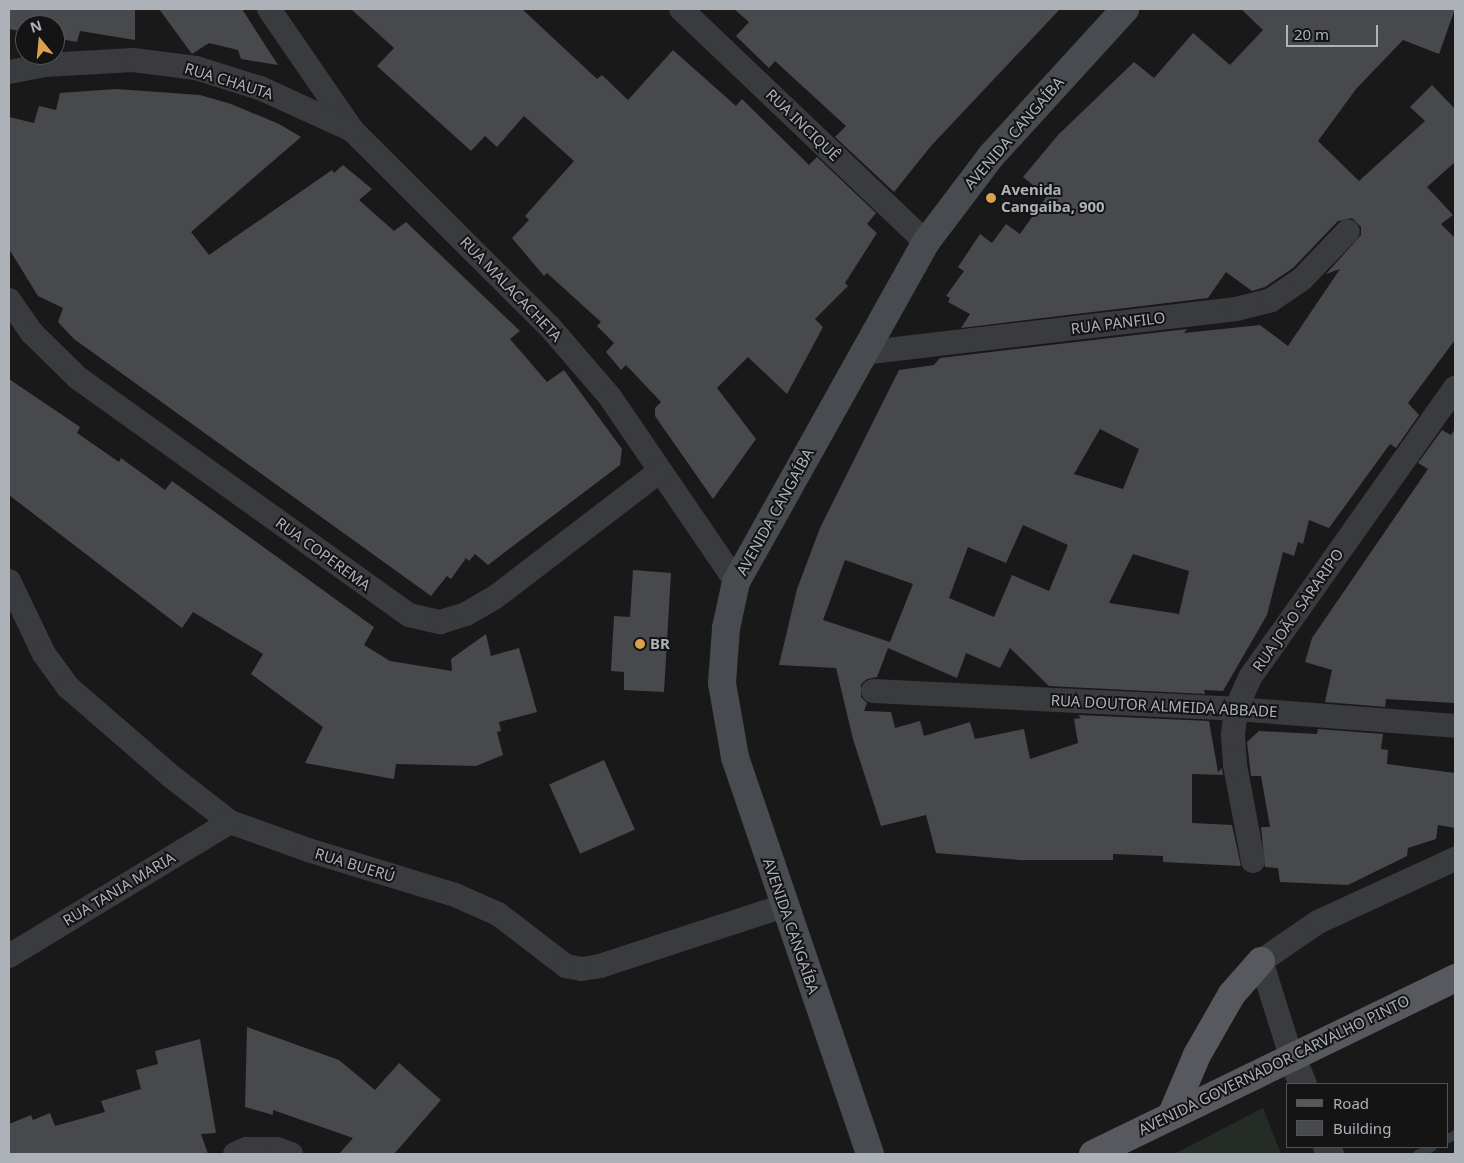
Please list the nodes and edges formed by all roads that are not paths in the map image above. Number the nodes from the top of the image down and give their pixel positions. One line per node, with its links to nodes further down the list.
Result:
1 (269, 9): 5 (street, RUA MALACACHETA)
2 (681, 9): 7 (street, RUA INCIQUÊ)
3 (1125, 9): 7 (main road, AVENIDA CANGAÍBA)
4 (9, 72): 5 (street, RUA CHAUTA)
5 (353, 131): 11 (street, RUA MALACACHETA)
6 (1348, 231): 9 (street, RUA PANFILO)
7 (926, 242): 9 (main road, AVENIDA CANGAÍBA)
8 (9, 300): 11 (street, RUA COPEREMA)
9 (862, 353): 13 (main road, AVENIDA CANGAÍBA)
10 (1455, 388): 15 (street, RUA JOÃO SARARIPO)
11 (660, 471): 13 (street, RUA MALACACHETA)
12 (9, 581): 17 (street, RUA BUERÚ)
13 (736, 582): 20 (main road, AVENIDA CANGAÍBA)
14 (873, 691): 15 (street, RUA DOUTOR ALMEIDA ABBADE)
15 (1236, 709): 16 (street, RUA DOUTOR ALMEIDA ABBADE); 19 (street, RUA JOÃO SARARIPO)
16 (1455, 726)
17 (230, 822): 20 (street, RUA BUERÚ); 21 (street, RUA TANIA MARIA)
18 (1455, 859): 22 (street)
19 (1253, 862)
20 (784, 906): 29 (main road, AVENIDA CANGAÍBA)
21 (9, 956)
22 (1261, 961): 24 (street); 26 (main road)
23 (1455, 978): 24 (main road, AVENIDA GOVERNADOR CARVALHO PINTO)
24 (1291, 1056): 25 (street); 26 (main road, AVENIDA GOVERNADOR CARVALHO PINTO)
25 (1303, 1083)
26 (1172, 1114): 30 (main road, AVENIDA GOVERNADOR CARVALHO PINTO)
27 (235, 1154): 28 (street)
28 (291, 1154)
29 (870, 1154)
30 (1093, 1154)

